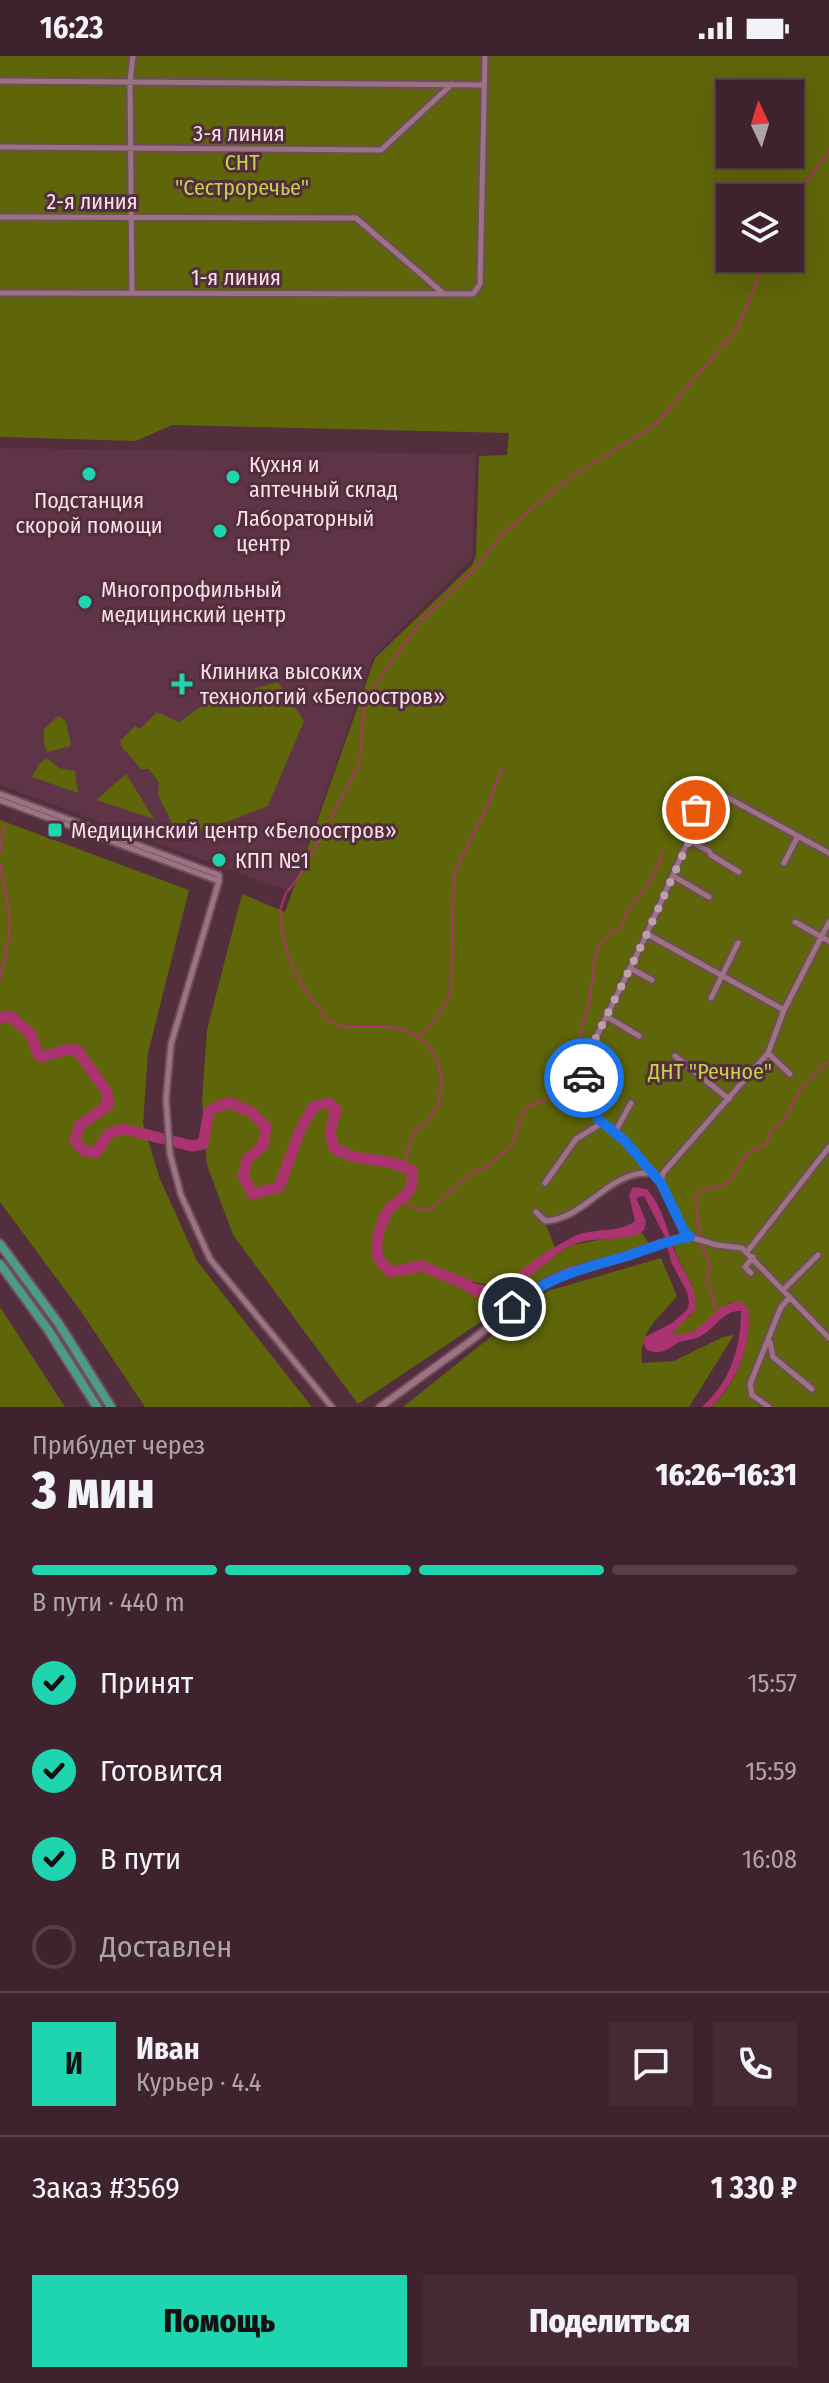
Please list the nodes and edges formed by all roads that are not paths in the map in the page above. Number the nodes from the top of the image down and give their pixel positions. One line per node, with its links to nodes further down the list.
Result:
1 (133, 56): 4 (street)
2 (485, 56): 6 (street)
3 (0, 81): 4 (street)
4 (130, 81): 5 (street); 8 (street)
5 (452, 84): 6 (street); 8 (street, 3-я линия)
6 (484, 85): 13 (street, 1-я линия)
7 (0, 147): 8 (street, 3-я линия)
8 (130, 149): 10 (street)
9 (0, 217): 10 (street, 2-я линия)
10 (131, 217): 12 (street); 13 (street, 2-я линия)
11 (0, 293): 12 (street, 1-я линия)
12 (132, 293): 13 (street, 1-я линия)
13 (444, 294)
14 (0, 797): 62 (street)
15 (798, 836): 16 (street); 17 (street); 18 (street)
16 (689, 841): 19 (street); 20 (street)
17 (829, 853)
18 (784, 863)
19 (739, 872)
20 (673, 876): 21 (street); 24 (street)
21 (709, 897)
22 (795, 922): 25 (street)
23 (829, 922): 25 (street)
24 (647, 934): 28 (street); 29 (street)
25 (821, 937): 26 (street); 32 (street)
26 (829, 941)
27 (738, 943): 29 (street)
28 (630, 968): 30 (street); 33 (street)
29 (722, 975): 31 (street); 32 (street)
30 (652, 980)
31 (711, 998)
32 (784, 1010): 35 (street)
33 (606, 1016): 34 (street); 40 (street)
34 (639, 1036)
35 (768, 1053): 37 (street); 38 (street)
36 (675, 1056): 38 (street)
37 (790, 1074)
38 (729, 1099): 45 (street)
39 (631, 1103): 41 (street)
40 (602, 1123): 41 (street); 44 (street)
41 (615, 1132): 43 (street)
42 (829, 1147): 50 (street)
43 (653, 1173): 45 (street); 46 (street)
44 (545, 1183)
45 (661, 1183): 47 (street)
46 (536, 1212)
47 (690, 1237): 48 (street); 50 (street)
48 (669, 1241): 63 (street)
49 (0, 1244): 61 (highway)
50 (747, 1252): 52 (street)
51 (818, 1255): 55 (street)
52 (753, 1257): 54 (street); 55 (street)
53 (0, 1264): 60 (highway)
54 (751, 1273)
55 (783, 1290): 56 (street)
56 (790, 1297): 57 (street); 58 (street)
57 (828, 1335)
58 (770, 1337): 59 (street); 64 (street)
59 (812, 1389)
60 (97, 1407)
61 (111, 1407)
62 (332, 1407)
63 (380, 1407)
64 (769, 1407)

